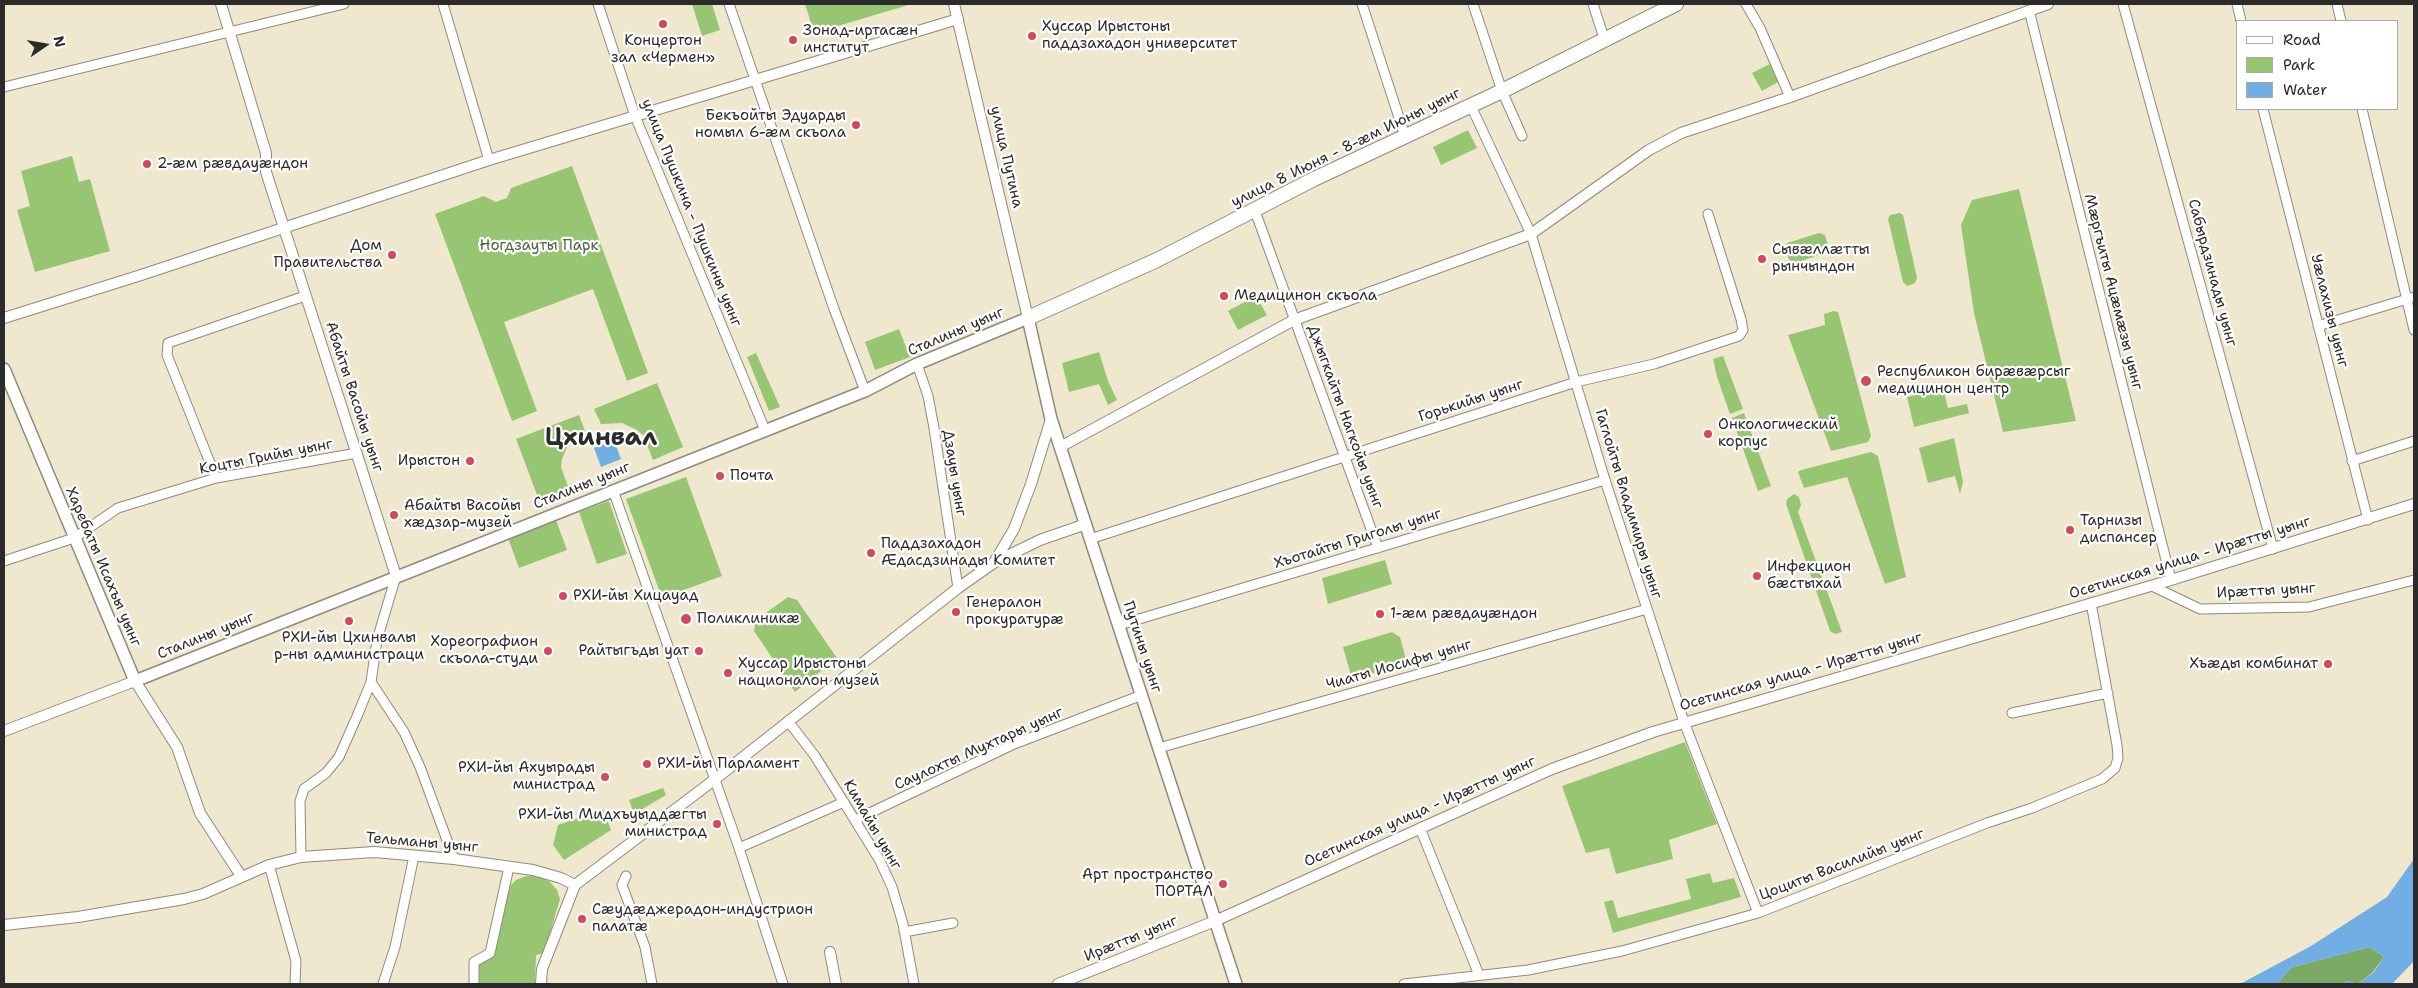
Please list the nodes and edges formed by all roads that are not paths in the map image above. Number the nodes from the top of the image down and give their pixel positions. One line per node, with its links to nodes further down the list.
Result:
1 (221, 4): 20 (street, Абайты Васойы уынг)
2 (344, 4): 20 (street)
3 (443, 4): 32 (street)
4 (598, 4): 29 (street, улица Пушкина - Пушкины уынг)
5 (729, 4): 22 (street)
6 (954, 4): 17 (street, улица Путина)
7 (1362, 4): 30 (street)
8 (1473, 4): 24 (street)
9 (1593, 4): 21 (street)
10 (1676, 4): 21 (highway, улица 8 Июня - 8-ӕм Июны уынг)
11 (1746, 4): 25 (street)
12 (2048, 4): 16 (street)
13 (2123, 4): 64 (street, Сабырдзинады уынг)
14 (2236, 4): 18 (street)
15 (2337, 4): 19 (street)
16 (2029, 10): 25 (street); 68 (street, Мӕргъиты Ацӕмӕзы уынг)
17 (958, 20): 22 (street); 40 (street, улица Путина)
18 (2241, 20)
19 (2341, 20)
20 (229, 32): 23 (street); 35 (street, Абайты Васойы уынг)
21 (1604, 38): 24 (highway, улица 8 Июня - 8-ӕм Июны уынг)
22 (755, 81): 29 (street); 47 (street)
23 (4, 87)
24 (1502, 91): 26 (highway, улица 8 Июня - 8-ӕм Июны уынг); 31 (street)
25 (1790, 97): 36 (street)
26 (1471, 106): 30 (highway, улица 8 Июня - 8-ӕм Июны уынг); 36 (street, Гаглойты Владимиры уынг)
27 (2263, 110): 42 (street, Уӕлахизы уынг)
28 (2362, 110): 38 (street)
29 (635, 116): 32 (street); 49 (street, улица Пушкина - Пушкины уынг)
30 (1405, 136): 33 (highway, улица 8 Июня - 8-ӕм Июны уынг)
31 (1522, 136)
32 (488, 160): 35 (street)
33 (1256, 211): 40 (highway, улица 8 Июня - 8-ӕм Июны уынг); 41 (street, Джыгкайты Нагкойы уынг)
34 (1708, 214): 46 (street, Горькийы уынг)
35 (284, 228): 37 (street, Абайты Васойы уынг); 39 (street)
36 (1531, 234): 41 (street); 46 (street, Гаглойты Владимиры уынг)
37 (305, 296): 52 (street, Абайты Васойы уынг); 55 (street)
38 (2411, 299): 42 (street); 43 (street)
39 (4, 318)
40 (1028, 318): 44 (main road, Сталины уынг); 48 (main road, Путины уынг)
41 (1294, 320): 51 (street); 53 (street, Джыгкайты Нагкойы уынг)
42 (2318, 326): 54 (street, Уӕлахизы уынг)
43 (2414, 330)
44 (917, 364): 47 (main road, Сталины уынг); 71 (street, Дзауы уынг)
45 (4, 369): 61 (main road, Харебаты Исахъы уынг)
46 (1576, 382): 53 (street, Горькийы уынг); 56 (street, Гаглойты Владимиры уынг)
47 (865, 390): 49 (main road, Сталины уынг)
48 (1051, 419): 51 (main road, Путины уынг); 66 (street)
49 (765, 430): 57 (main road, Сталины уынг)
50 (2414, 441): 54 (street)
51 (1060, 447): 60 (main road, Путины уынг)
52 (357, 453): 55 (street, Коцты Грийы уынг); 67 (street, Абайты Васойы уынг)
53 (1344, 456): 62 (street, Горькийы уынг); 63 (street, Джыгкайты Нагкойы уынг)
54 (2352, 461): 59 (street, Уӕлахизы уынг)
55 (216, 478): 61 (street, Коцты Грийы уынг)
56 (1605, 480): 63 (street, Хъотайты Григолы уынг); 73 (street, Гаглойты Владимиры уынг)
57 (613, 490): 67 (main road, Сталины уынг); 84 (street)
58 (2414, 504): 59 (street, Осетинская улица - Ирæтты уынг)
59 (2368, 520): 64 (street, Осетинская улица - Ирæтты уынг)
60 (1086, 524): 62 (main road, Путины уынг); 66 (street)
61 (74, 538): 65 (street, Коцты Грийы уынг); 75 (main road, Харебаты Исахъы уынг)
62 (1090, 539): 74 (main road, Путины уынг)
63 (1378, 548): 74 (street, Хъотайты Григолы уынг)
64 (2273, 550): 68 (street, Осетинская улица - Ирæтты уынг)
65 (4, 562)
66 (995, 562): 71 (street)
67 (396, 576): 75 (main road, Сталины уынг); 76 (street)
68 (2171, 580): 70 (street, Осетинская улица - Ирæтты уынг)
69 (2414, 580): 70 (street, Ирæтты уынг)
70 (2152, 586): 72 (street, Осетинская улица - Ирæтты уынг)
71 (958, 588): 80 (street)
72 (2091, 603): 77 (street, Цоциты Василийы уынг); 81 (street, Осетинская улица - Ирæтты уынг)
73 (1647, 609): 81 (street, Гаглойты Владимиры уынг); 83 (street, Чиаты Иосифы уынг)
74 (1119, 625): 78 (main road, Путины уынг)
75 (134, 681): 82 (street, Сталины уынг); 94 (street, Харебаты Исахъы уынг)
76 (371, 682): 90 (street); 91 (street)
77 (2108, 694): 79 (street); 97 (street, Цоциты Василийы уынг)
78 (1142, 695): 83 (main road, Путины уынг); 86 (street, Саулохты Мухтары уынг)
79 (2012, 713)
80 (788, 721): 84 (street); 85 (street, Кимайы уынг)
81 (1684, 722): 87 (street, Осетинская улица - Ирæтты уынг); 97 (street, Гаглойты Владимиры уынг)
82 (4, 731)
83 (1160, 748): 98 (main road, Путины уынг)
84 (714, 780): 88 (street); 96 (street)
85 (844, 802): 86 (street, Кимайы уынг); 88 (street)
86 (855, 820): 101 (street, Кимайы уынг)
87 (1420, 828): 98 (street, Осетинская улица - Ирæтты уынг); 103 (street)
88 (739, 848): 109 (street)
89 (414, 856): 90 (street, Тельманы уынг); 91 (street, Тельманы уынг); 105 (street)
90 (301, 857): 92 (street, Тельманы уынг)
91 (454, 859): 93 (street, Тельманы уынг)
92 (270, 865): 94 (street, Тельманы уынг); 104 (street)
93 (509, 867): 96 (street, Тельманы уынг); 106 (street)
94 (241, 876): 100 (street, Тельманы уынг)
95 (626, 876): 108 (street)
96 (575, 885): 107 (street)
97 (1758, 912): 103 (street, Цоциты Василийы уынг)
98 (1216, 921): 112 (street, Ирæтты уынг); 113 (main road, Путины уынг)
99 (953, 923): 101 (street)
100 (4, 926)
101 (904, 932): 111 (street, Кимайы уынг)
102 (830, 952): 110 (street)
103 (1479, 975): 114 (street, Цоциты Василийы уынг)
104 (295, 984)
105 (384, 984)
106 (474, 984)
107 (541, 984)
108 (652, 984)
109 (783, 984)
110 (836, 984)
111 (914, 984)
112 (1058, 984)
113 (1236, 984)
114 (1404, 984)

